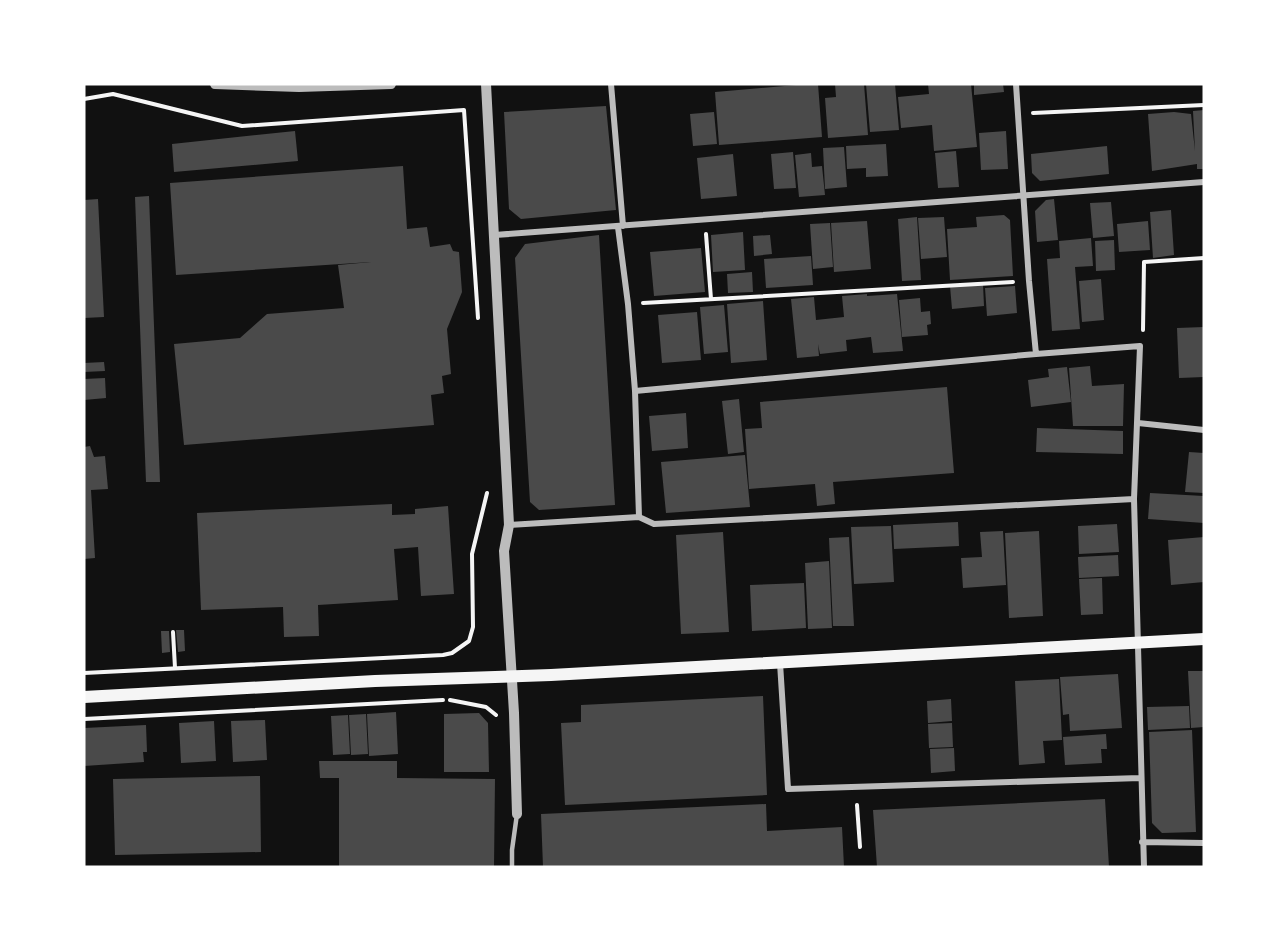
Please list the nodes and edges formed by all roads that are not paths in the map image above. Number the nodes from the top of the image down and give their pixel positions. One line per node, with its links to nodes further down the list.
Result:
1 (215, 84): 2 (street)
2 (391, 84)
3 (486, 84): 9 (street)
4 (610, 84): 8 (street)
5 (1016, 84): 7 (street)
6 (1204, 182): 7 (street)
7 (1023, 196): 8 (street); 10 (street)
8 (621, 226): 9 (street); 11 (street)
9 (495, 235): 16 (street)
10 (1036, 354): 11 (street); 12 (street)
11 (635, 391): 15 (street)
12 (1138, 423): 13 (street); 14 (street)
13 (1204, 430)
14 (1134, 499): 15 (street); 18 (street)
15 (639, 517): 16 (street)
16 (509, 525): 20 (street)
17 (1204, 639): 18 (main road)
18 (1137, 642): 19 (main road); 22 (street)
19 (780, 663): 20 (main road); 22 (street)
20 (512, 675): 21 (main road); 23 (street)
21 (84, 697)
22 (1140, 778): 24 (street)
23 (517, 814): 26 (lane)
24 (1142, 842): 25 (street); 27 (street)
25 (1204, 843)
26 (512, 867)
27 (1144, 867)

